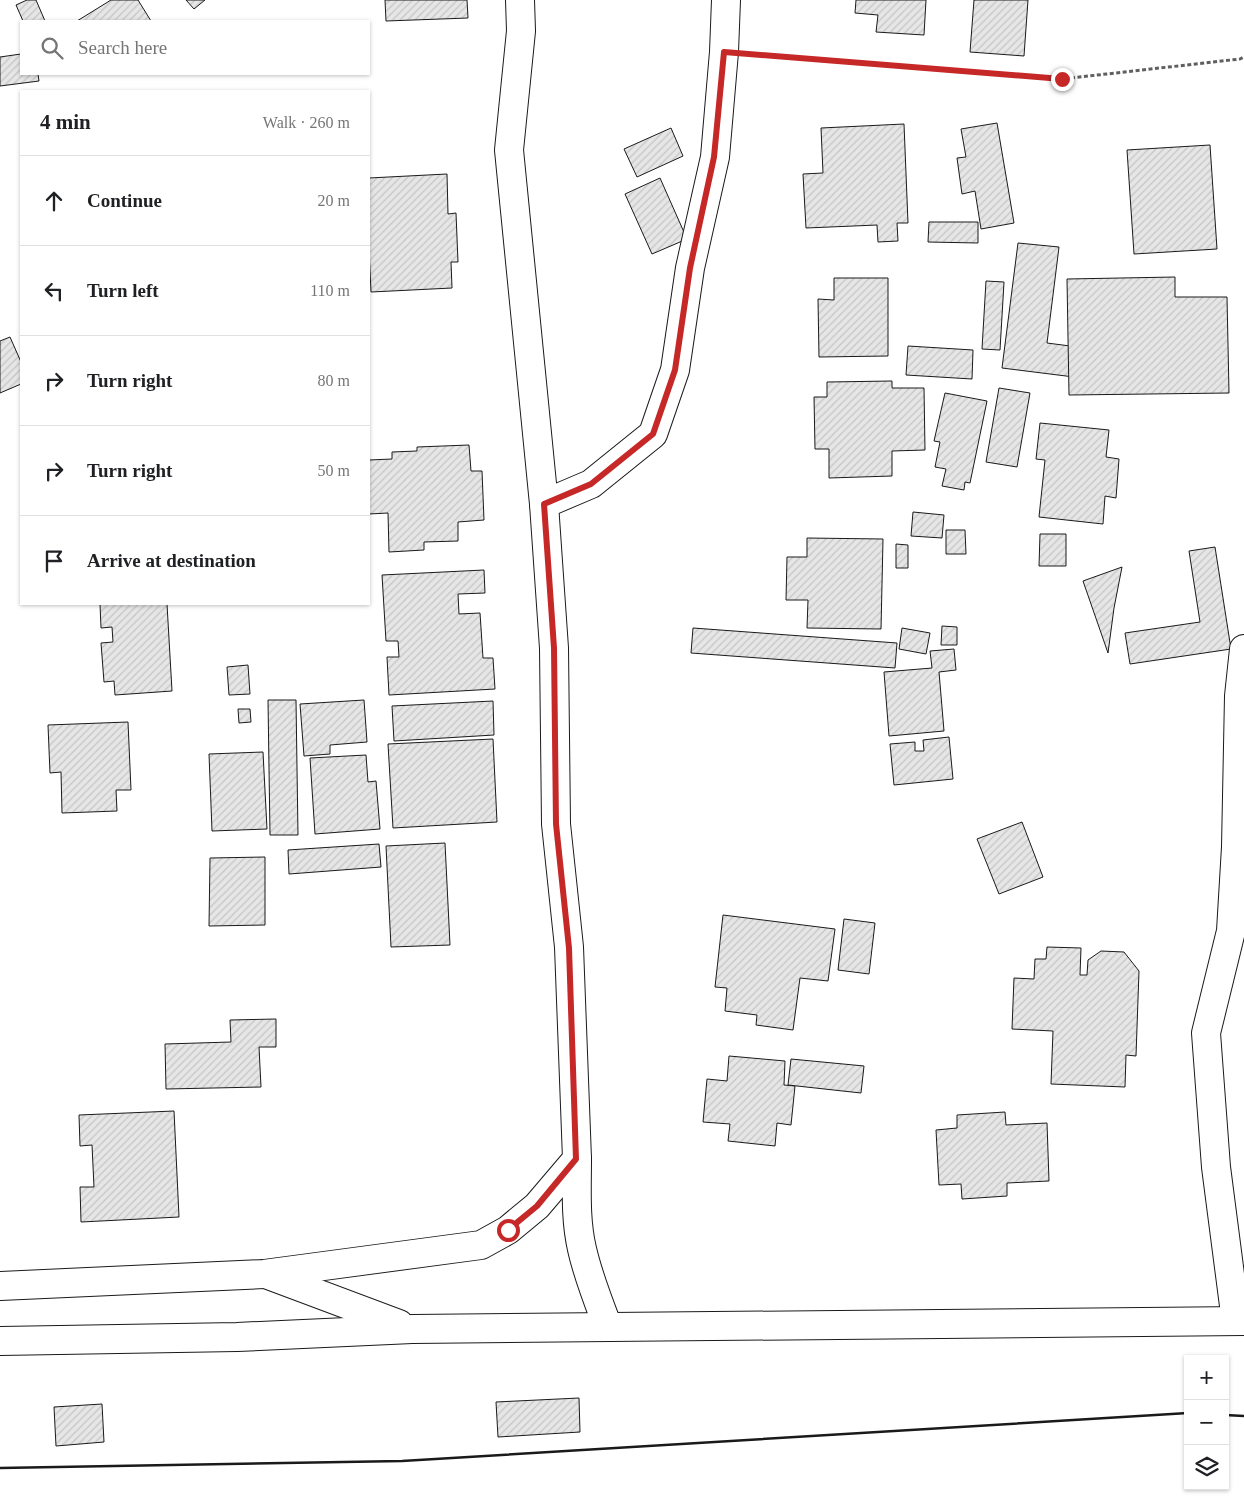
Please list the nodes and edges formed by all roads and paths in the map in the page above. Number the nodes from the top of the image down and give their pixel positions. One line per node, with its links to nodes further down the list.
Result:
1 (520, 0): 5 (street)
2 (726, 0): 3 (street)
3 (724, 52): 4 (path); 5 (street)
4 (1244, 57)
5 (544, 504): 7 (street)
6 (1244, 649): 10 (street)
7 (576, 1159): 8 (street); 11 (street)
8 (264, 1274): 9 (street); 12 (street)
9 (0, 1286)
10 (1240, 1321): 11 (street)
11 (608, 1327): 12 (street)
12 (412, 1328): 13 (street)
13 (0, 1342)

